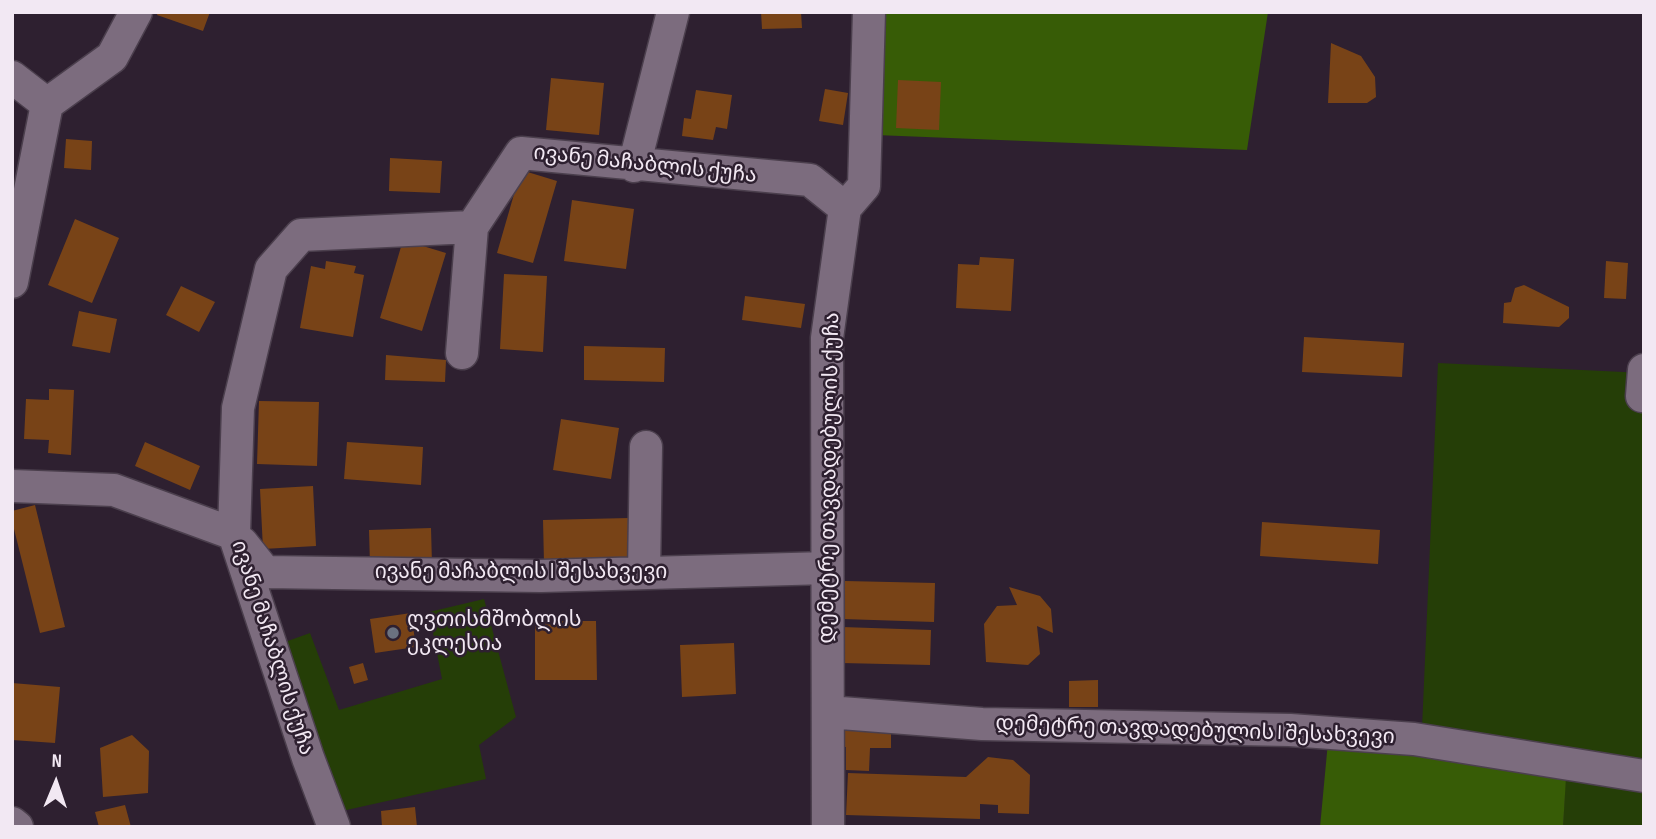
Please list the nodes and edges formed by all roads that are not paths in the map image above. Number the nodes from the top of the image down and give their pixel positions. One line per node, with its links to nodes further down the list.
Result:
1 (136, 12): 5 (street)
2 (673, 12): 6 (street)
3 (869, 12): 7 (street, დემეტრე თავდადებულის ქუჩა)
4 (12, 77): 5 (street)
5 (47, 104): 9 (street)
6 (634, 166): 7 (street, ივანე მაჩაბლის ქუჩა); 8 (street, ივანე მაჩაბლის ქუჩა)
7 (845, 208): 14 (street, დემეტრე თავდადებულის ქუჩა)
8 (472, 227): 10 (street); 13 (street, ივანე მაჩაბლის ქუჩა)
9 (12, 282)
10 (462, 354)
11 (646, 447): 15 (street)
12 (12, 486): 13 (street)
13 (234, 534): 15 (street, ივანე მაჩაბლის I შესახვევი); 20 (street, ივანე მაჩაბლის ქუჩა)
14 (827, 568): 15 (street, ივანე მაჩაბლის I შესახვევი); 16 (street, დემეტრე თავდადებულის ქუჩა)
15 (644, 573)
16 (828, 712): 17 (street, დემეტრე თავდადებულის I შესახვევი); 21 (street, დემეტრე თავდადებულის ქუჩა)
17 (1644, 776)
18 (12, 823): 19 (street)
19 (17, 827)
20 (334, 827)
21 (828, 827)

